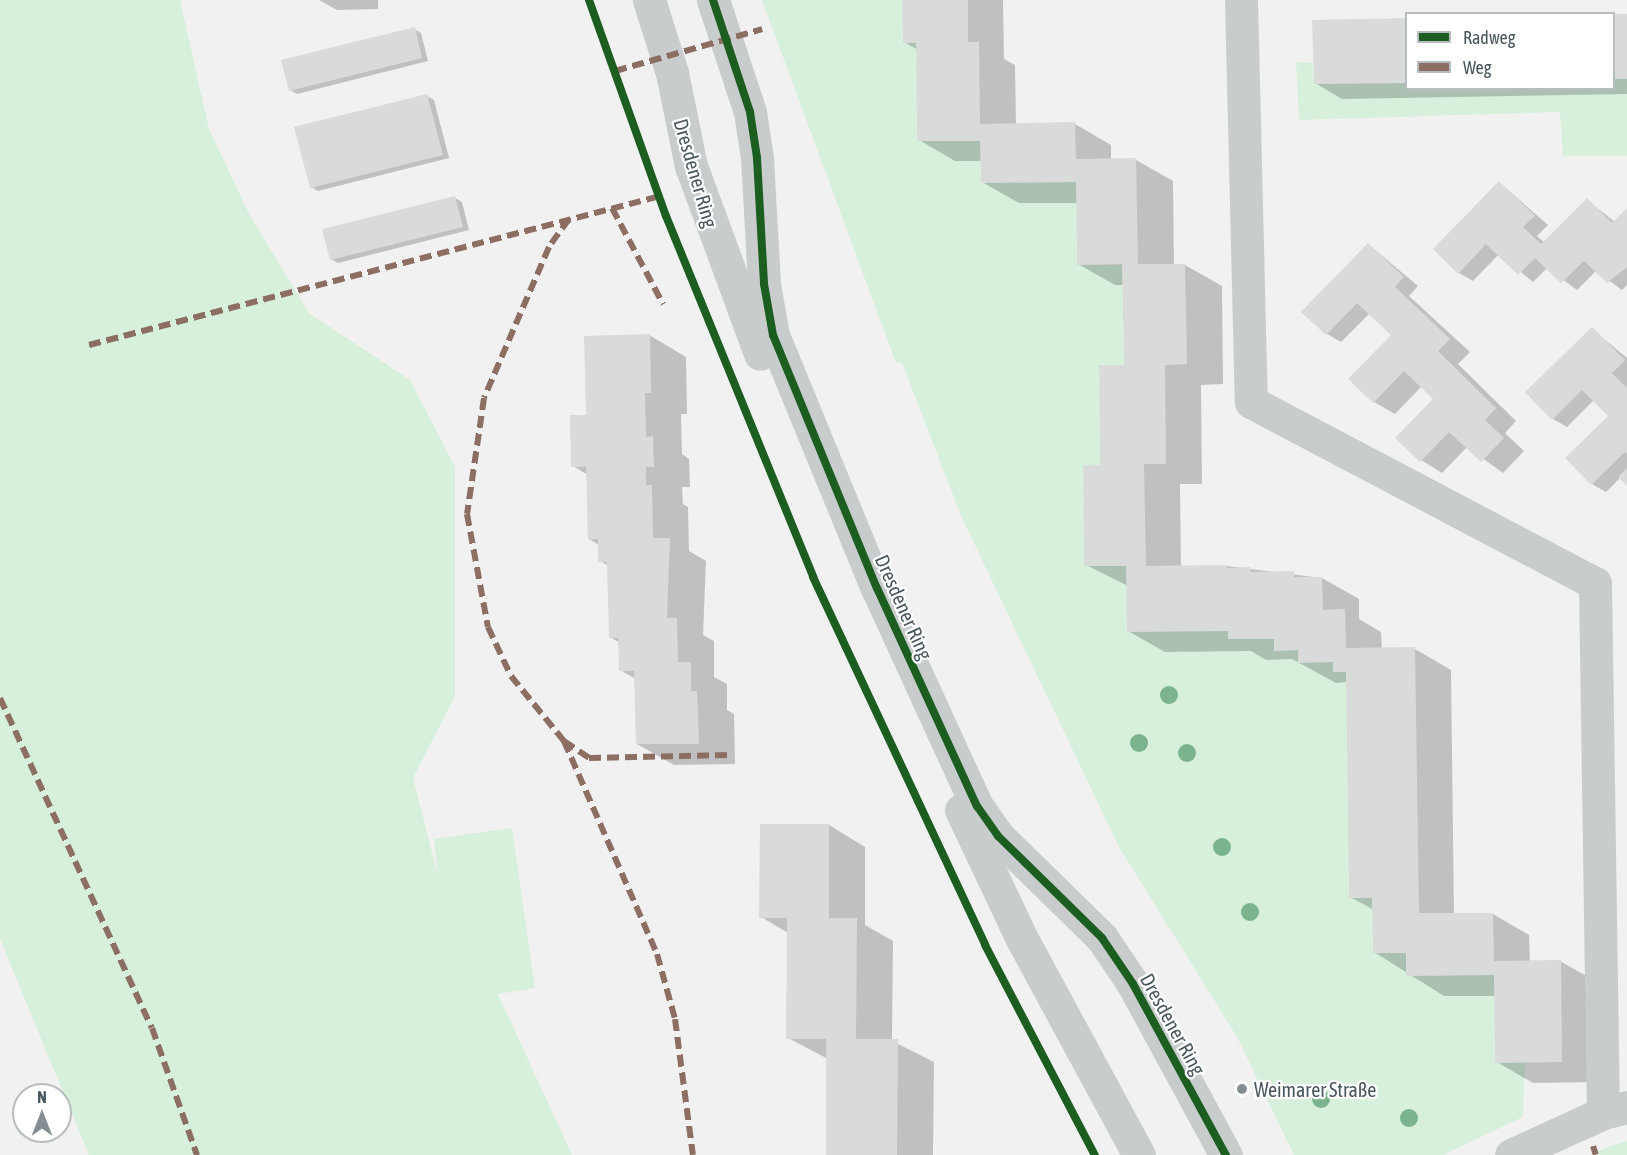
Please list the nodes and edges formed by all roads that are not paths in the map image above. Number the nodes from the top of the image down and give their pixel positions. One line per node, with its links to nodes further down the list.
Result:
1 (649, 0): 5 (street, Dresdener Ring)
2 (713, 0): 6 (street, Dresdener Ring)
3 (1241, 0): 4 (street)
4 (1615, 1110): 7 (street)
5 (1139, 1155)
6 (1226, 1155)
7 (1511, 1155)

